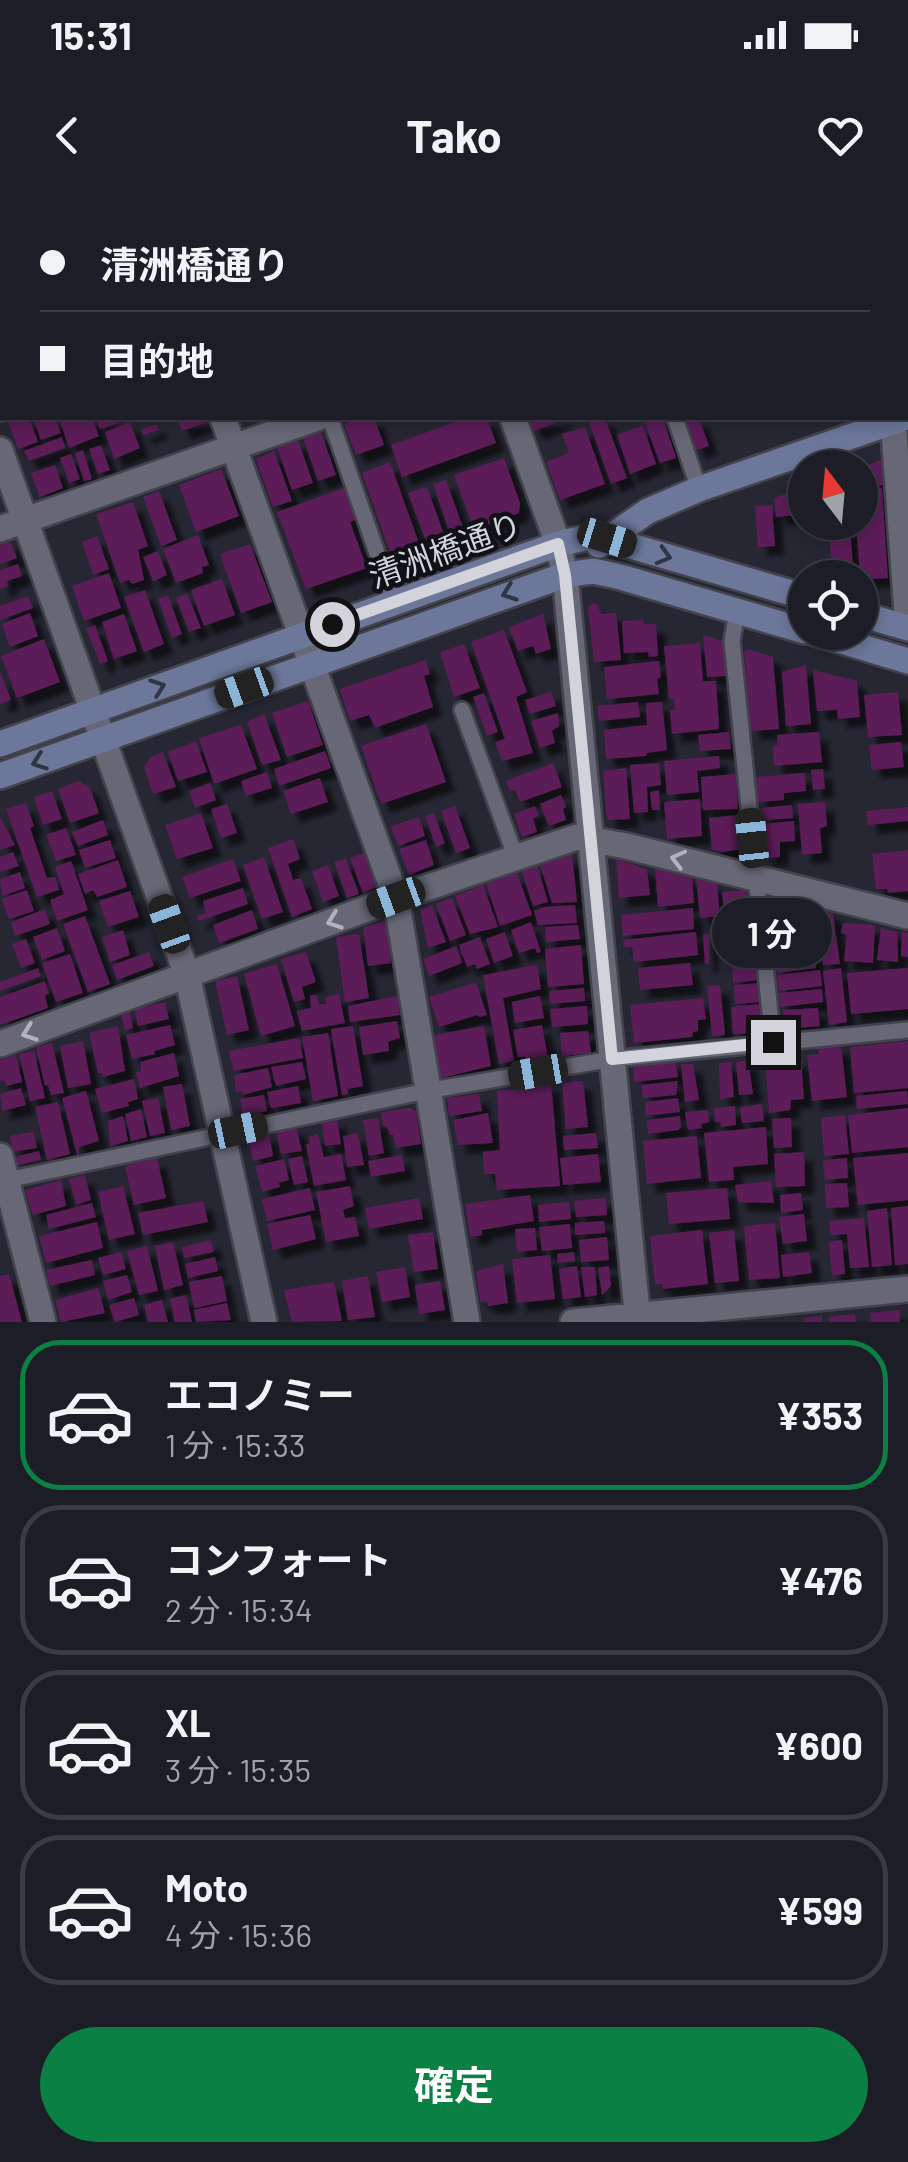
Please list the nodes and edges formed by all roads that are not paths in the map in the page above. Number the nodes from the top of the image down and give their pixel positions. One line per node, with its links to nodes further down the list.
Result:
1 (224, 420): 8 (street)
2 (311, 420): 8 (street)
3 (331, 420): 16 (lane)
4 (515, 420): 13 (street)
5 (676, 420): 10 (lane)
6 (895, 420): 10 (main road)
7 (901, 420): 20 (street)
8 (234, 446): 11 (street); 21 (street)
9 (0, 450): 11 (street)
10 (700, 489): 12 (main road)
11 (12, 524): 26 (street)
12 (607, 538): 13 (main road, 清洲橋通り); 14 (main road); 15 (main road, 清洲橋通り, one-way to 15)
13 (558, 544): 14 (street); 16 (main road, 清洲橋通り)
14 (565, 575): 17 (main road, 清洲橋通り); 24 (main road, 清洲橋通り, one-way to 24); 30 (street)
15 (788, 592)
16 (394, 602): 21 (main road, 清洲橋通り)
17 (737, 610): 19 (main road, 清洲橋通り); 32 (lane)
18 (878, 619): 20 (main road)
19 (788, 626)
20 (908, 628)
21 (302, 635): 24 (street); 26 (main road, 清洲橋通り, one-way to 21)
22 (868, 650): 23 (main road, 清洲橋通り)
23 (908, 662)
24 (312, 663): 27 (main road, 清洲橋通り); 33 (street)
25 (462, 710): 31 (lane)
26 (94, 711): 27 (street); 28 (main road, 清洲橋通り)
27 (103, 738): 29 (main road, 清洲橋通り, one-way to 29); 35 (street)
28 (0, 744)
29 (0, 776)
30 (592, 838): 31 (street); 32 (street, one-way to 30); 39 (street)
31 (516, 858): 33 (street)
32 (756, 878): 34 (street); 37 (lane)
33 (396, 898): 35 (street, one-way to 35); 40 (street)
34 (908, 916)
35 (186, 975): 38 (street, one-way to 38); 41 (street)
36 (908, 1030): 37 (lane)
37 (773, 1042): 39 (lane)
38 (0, 1044)
39 (612, 1059): 40 (lane); 45 (street)
40 (426, 1091): 41 (lane); 48 (street)
41 (222, 1134): 42 (lane); 47 (street)
42 (3, 1168): 46 (street)
43 (908, 1289): 44 (street)
44 (768, 1312): 45 (street)
45 (638, 1318): 49 (street)
46 (43, 1322)
47 (264, 1322)
48 (467, 1322)
49 (572, 1322)

